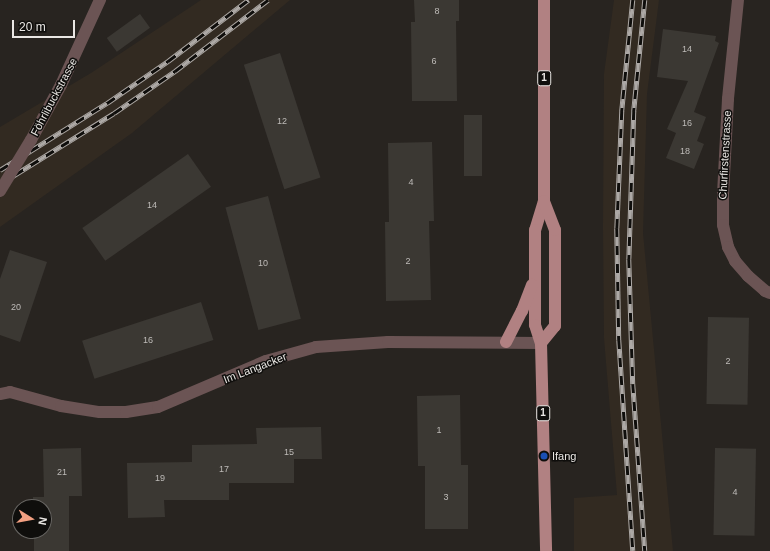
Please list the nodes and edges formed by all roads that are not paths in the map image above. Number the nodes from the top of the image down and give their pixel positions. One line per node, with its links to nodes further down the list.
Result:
1 (100, 0): 4 (street, Föhrlibuckstrasse, bridge)
2 (544, 0): 5 (main road, 1)
3 (738, 0): 7 (street, Churfirstenstrasse)
4 (0, 191)
5 (544, 201): 6 (main road, 1); 9 (main road, 1)
6 (535, 279): 8 (main road); 9 (main road, 1)
7 (770, 293)
8 (506, 342): 9 (street, Im Langacker); 10 (street, Im Langacker)
9 (541, 343): 11 (main road, 1)
10 (0, 394)
11 (546, 551)

